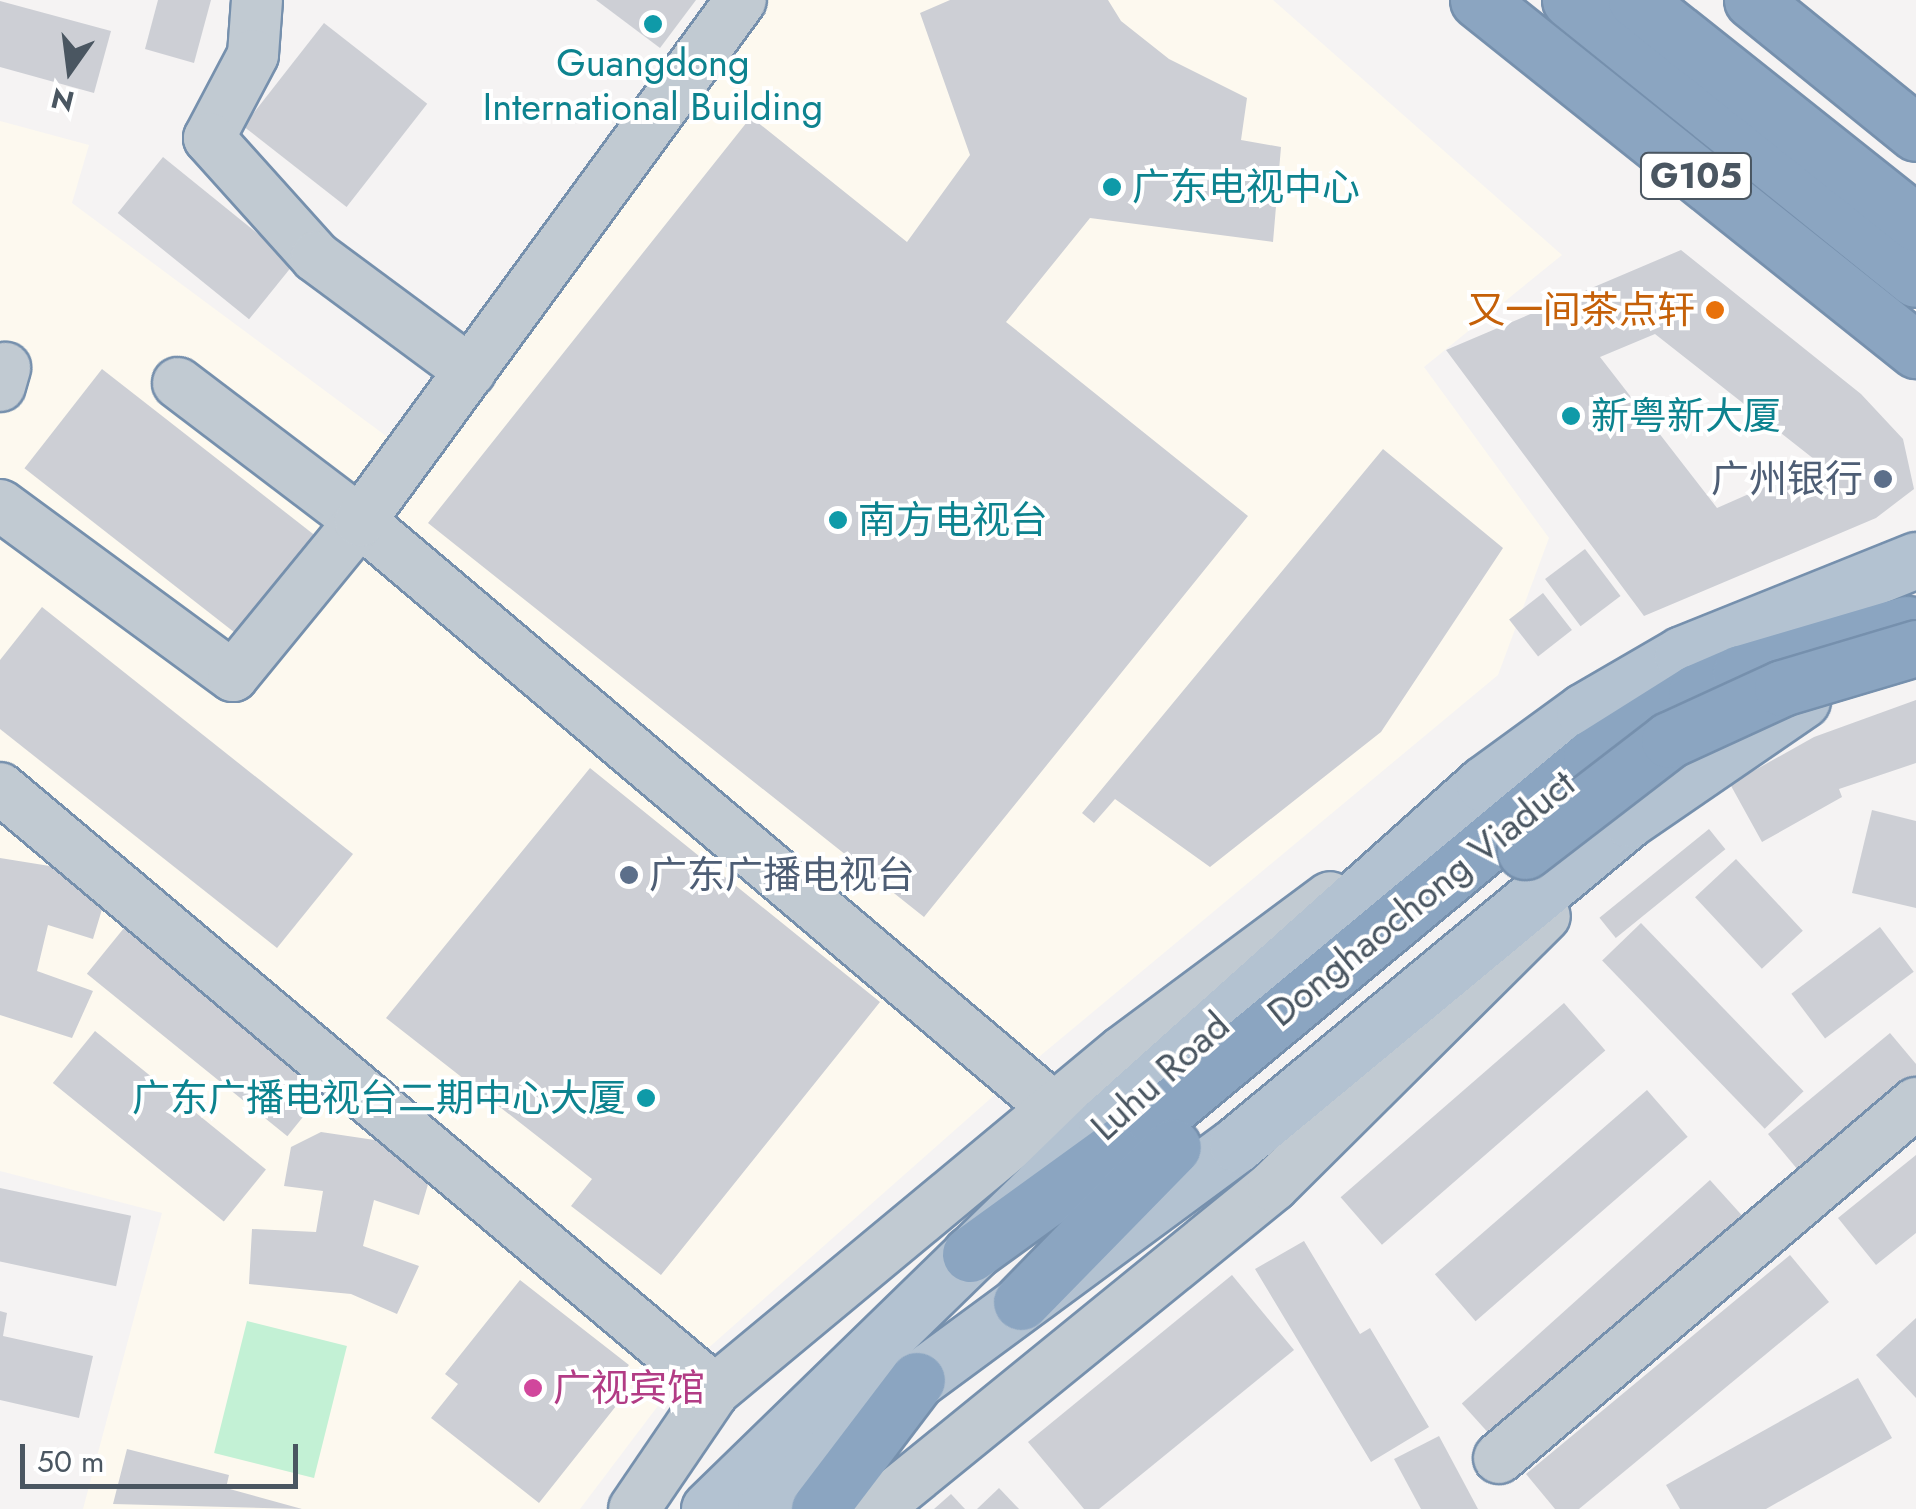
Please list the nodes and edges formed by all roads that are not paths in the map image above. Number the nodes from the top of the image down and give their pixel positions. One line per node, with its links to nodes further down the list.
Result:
1 (257, 0): 14 (street)
2 (741, 0): 14 (street)
3 (1478, 0): 13 (highway, G105)
4 (1570, 0): 8 (highway)
5 (1636, 0): 8 (highway)
6 (1697, 0): 10 (highway)
7 (1752, 0): 9 (highway)
8 (1709, 84): 11 (highway); 12 (highway)
9 (1916, 133)
10 (1916, 178)
11 (1916, 223)
12 (1916, 280)
13 (1916, 350)
14 (470, 371): 17 (street)
15 (178, 383): 17 (street)
16 (0, 506): 17 (street)
17 (360, 521): 27 (street)
18 (1916, 560): 25 (main road, Luhu Road)
19 (1916, 622): 24 (highway, Donghaochong Viaduct)
20 (1916, 634): 21 (highway)
21 (1903, 657): 22 (main road); 24 (highway, Donghaochong Viaduct, bridge)
22 (1694, 769): 29 (main road); 37 (street)
23 (0, 788): 31 (street)
24 (1515, 838): 28 (highway, Donghaochong Viaduct); 29 (highway, Donghaochong Viaduct)
25 (1397, 863): 27 (street); 28 (main road, Luhu Road)
26 (1916, 1103): 32 (street)
27 (1054, 1108): 31 (street)
28 (970, 1254): 34 (main road, Luhu Road)
29 (1021, 1302): 30 (main road)
30 (917, 1380): 35 (main road); 36 (highway)
31 (715, 1390): 33 (street)
32 (1499, 1458)
33 (634, 1509)
34 (709, 1509)
35 (765, 1509)
36 (819, 1509)
37 (876, 1509)

